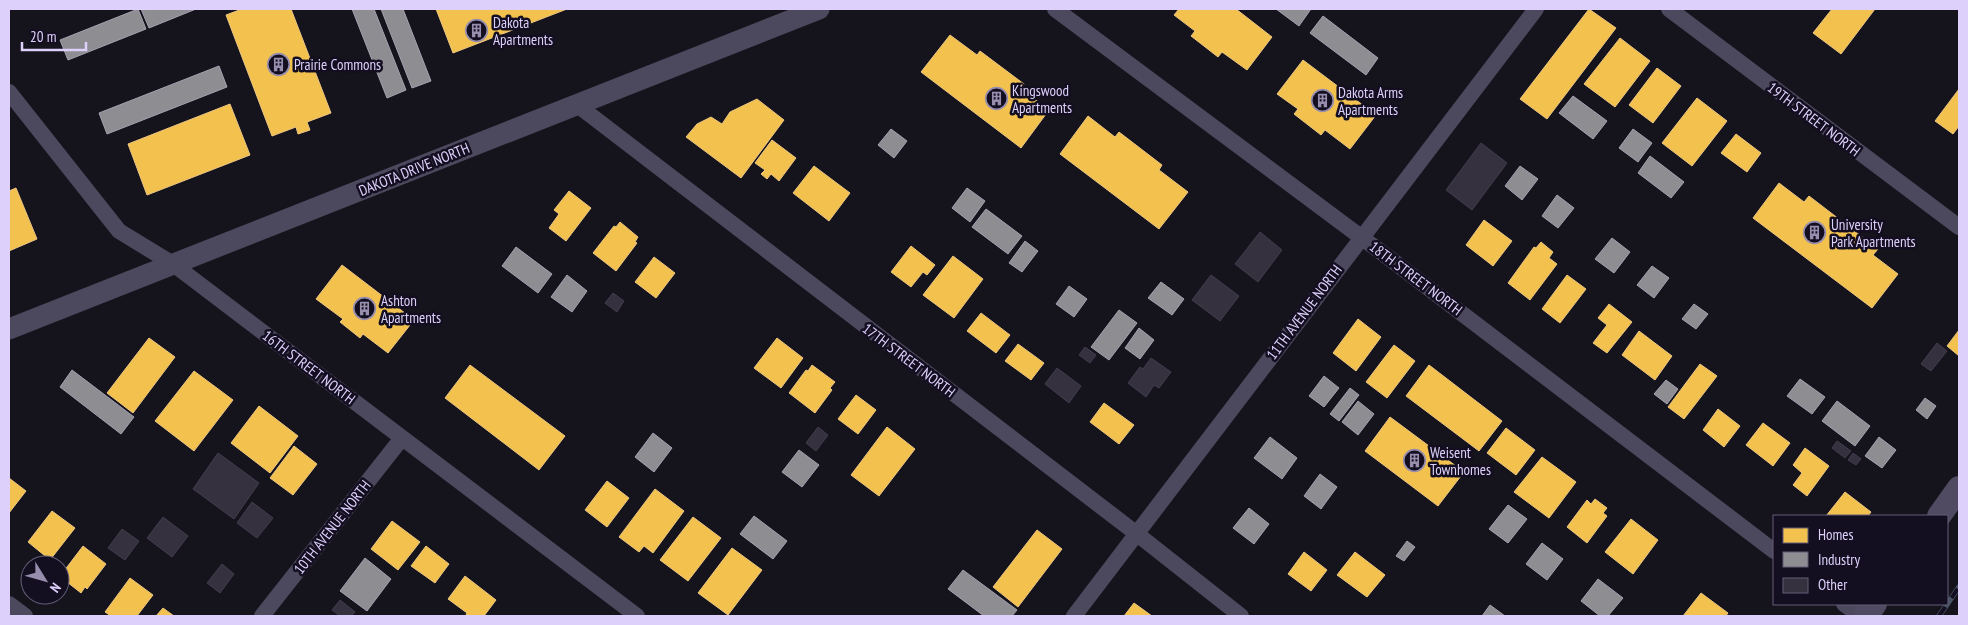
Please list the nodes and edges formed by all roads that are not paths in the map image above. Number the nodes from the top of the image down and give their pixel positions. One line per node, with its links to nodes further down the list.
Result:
1 (819, 9): 6 (street, DAKOTA DRIVE NORTH)
2 (1055, 9): 8 (street, 18TH STREET NORTH)
3 (1536, 9): 8 (street, 11TH AVENUE NORTH)
4 (1669, 9): 7 (street, 19TH STREET NORTH)
5 (9, 92): 9 (street, 16TH STREET NORTH)
6 (576, 104): 9 (street, DAKOTA DRIVE NORTH); 14 (street, 17TH STREET NORTH)
7 (1959, 228)
8 (1361, 237): 14 (street, 11TH AVENUE NORTH); 15 (street, 18TH STREET NORTH)
9 (173, 264): 10 (street, DAKOTA DRIVE NORTH); 11 (street, 16TH STREET NORTH)
10 (9, 328)
11 (402, 438): 20 (street, 10TH AVENUE NORTH); 21 (street, 16TH STREET NORTH)
12 (1959, 488): 13 (main road)
13 (1940, 515)
14 (1137, 534): 22 (street, 11TH AVENUE NORTH); 23 (street, 17TH STREET NORTH)
15 (1773, 550)
16 (9, 604): 19 (street)
17 (1845, 605): 24 (street)
18 (1873, 605): 25 (main road)
19 (25, 616)
20 (262, 616)
21 (637, 616)
22 (1074, 616)
23 (1242, 616)
24 (1861, 616)
25 (1865, 616)

